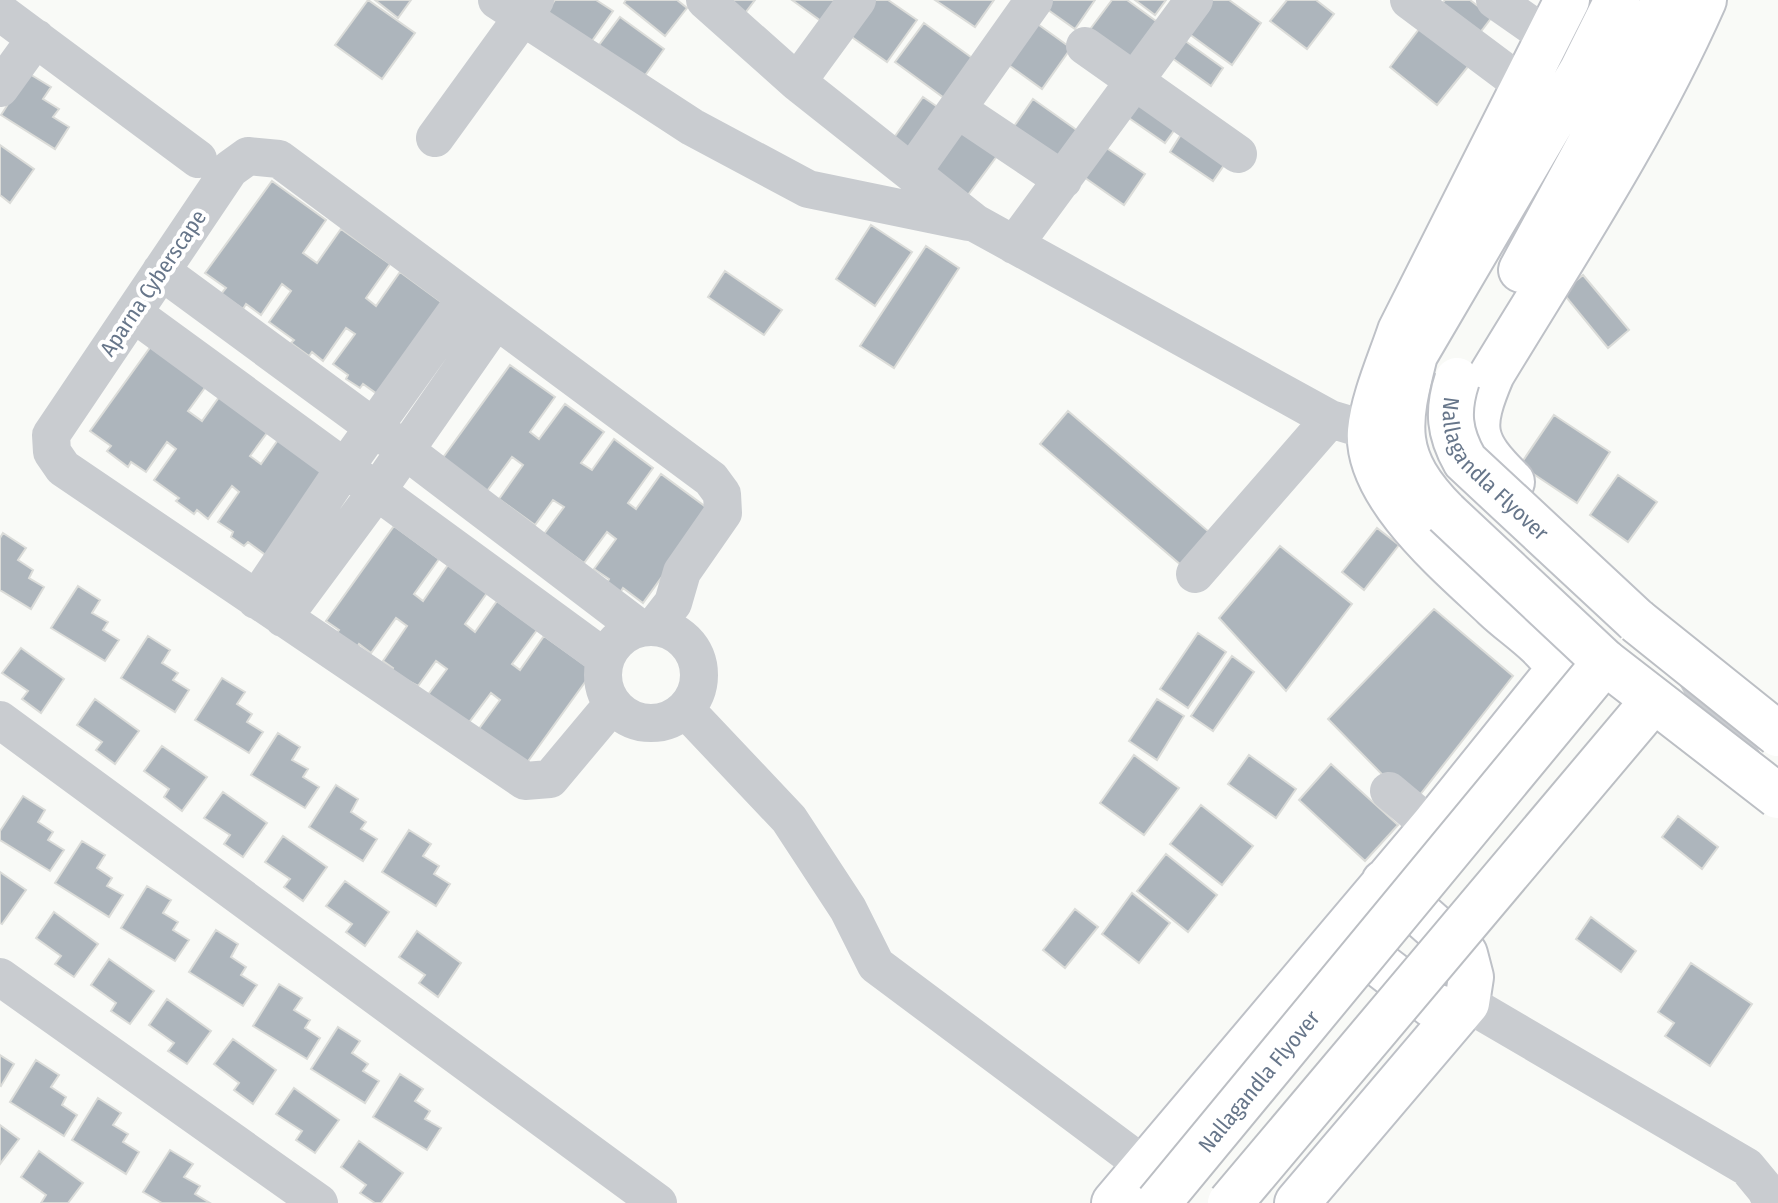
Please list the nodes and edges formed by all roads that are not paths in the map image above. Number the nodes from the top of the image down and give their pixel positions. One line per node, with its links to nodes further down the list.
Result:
1 (705, 0): 16 (street)
2 (857, 0): 16 (street)
3 (1194, 0): 15 (street)
4 (1409, 0): 17 (street)
5 (1495, 0): 12 (street)
6 (1617, 0): 42 (main road, bridge)
7 (1664, 0): 48 (main road, Nallagandla Flyover, bridge)
8 (1704, 0): 35 (main road)
9 (1027, 3): 19 (street)
10 (518, 6): 20 (street); 25 (street)
11 (0, 12): 13 (street)
12 (1558, 19): 17 (main road)
13 (36, 38): 18 (street); 22 (street)
14 (1085, 46): 15 (street)
15 (1136, 81): 21 (street); 24 (street)
16 (797, 82): 23 (street)
17 (1524, 86): 30 (main road)
18 (0, 88)
19 (957, 109): 23 (street); 24 (street)
20 (435, 138)
21 (1238, 154)
22 (198, 159)
23 (913, 171): 25 (street)
24 (1063, 180): 26 (street)
25 (975, 223): 26 (street)
26 (1014, 245): 30 (street)
27 (161, 271): 28 (street, Aparna Cyberscape); 29 (street, Aparna Cyberscape); 31 (street)
28 (481, 309): 31 (street); 32 (street); 40 (street, Aparna Cyberscape)
29 (133, 313): 33 (street); 39 (street, Aparna Cyberscape)
30 (1350, 425): 37 (street); 38 (main road)
31 (374, 427): 32 (street); 33 (street)
32 (406, 451): 34 (street); 40 (street)
33 (346, 466): 34 (street); 39 (street)
34 (377, 491): 39 (street); 41 (street)
35 (1548, 517): 36 (main road); 38 (main road)
36 (1595, 557): 43 (main road); 51 (street)
37 (1195, 574)
38 (1496, 608): 43 (main road)
39 (270, 609): 45 (street, Aparna Cyberscape)
40 (647, 627): 41 (street); 46 (street)
41 (605, 658): 45 (street)
42 (1605, 662): 44 (main road, bridge); 57 (main road, Nallagandla Flyover, bridge)
43 (1535, 669): 52 (main road)
44 (1653, 701): 50 (main road, bridge); 61 (main road, bridge)
45 (612, 705): 46 (street)
46 (685, 709): 57 (street)
47 (0, 720): 59 (street)
48 (1778, 734)
49 (1389, 791): 52 (street)
50 (1778, 796)
51 (1778, 813)
52 (1437, 821): 53 (main road)
53 (1384, 882): 54 (main road); 56 (main road)
54 (1341, 935): 56 (main road); 57 (main road)
55 (0, 977): 58 (street)
56 (1463, 1007): 62 (main road); 63 (street)
57 (1152, 1185): 60 (main road)
58 (319, 1203)
59 (658, 1203)
60 (1114, 1203)
61 (1230, 1203)
62 (1297, 1203)
63 (1772, 1203)

